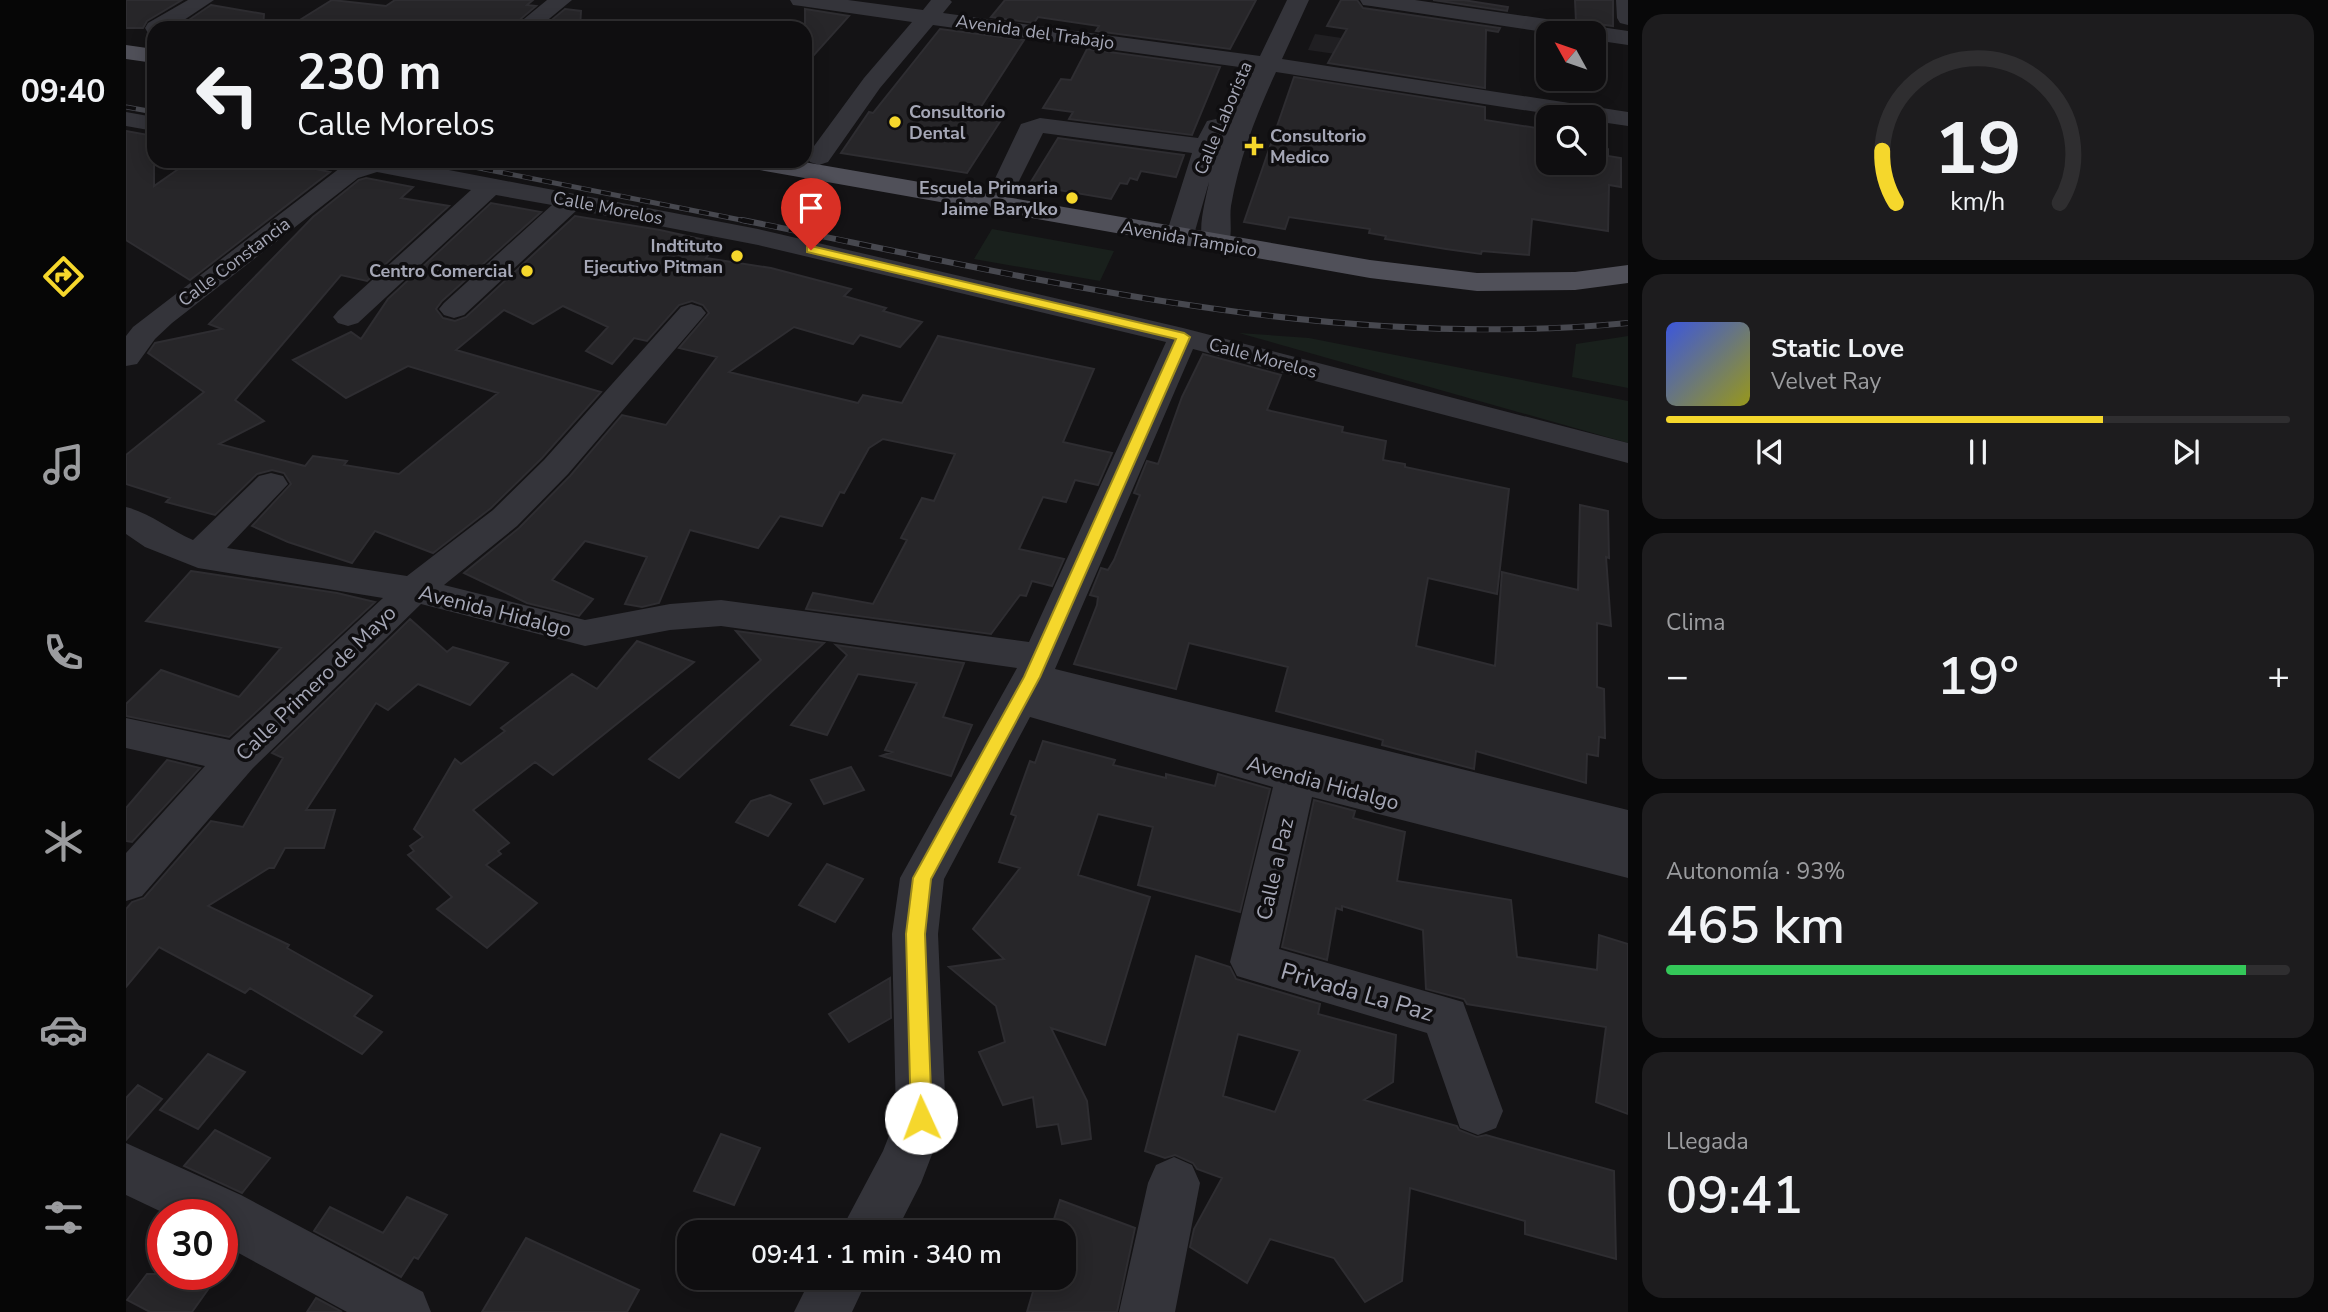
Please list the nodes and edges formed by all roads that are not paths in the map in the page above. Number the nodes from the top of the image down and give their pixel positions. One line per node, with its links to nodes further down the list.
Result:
1 (204, 0): 13 (street)
2 (229, 0): 14 (street)
3 (561, 0): 15 (street)
4 (583, 0): 16 (street)
5 (801, 0): 11 (street, Avenida del Trabajo)
6 (883, 0): 11 (street, Avenida del Trabajo)
7 (1273, 0): 18 (street, Calle Laborista)
8 (1298, 0): 18 (street, Calle Laborista)
9 (1371, 0): 17 (street)
10 (1627, 0): 12 (street)
11 (923, 7): 18 (street, Avenida del Trabajo); 19 (street); 19 (street)
12 (1628, 18)
13 (170, 21)
14 (194, 21)
15 (533, 21)
16 (557, 21)
17 (1628, 38)
18 (1261, 57): 20 (street); 22 (street); 24 (street, Calle Laborista)
19 (872, 83): 25 (street)
20 (1628, 107)
21 (126, 119): 23 (street)
22 (1628, 119)
23 (147, 123)
24 (1218, 148): 30 (street); 32 (street, Calle Laborista); 33 (street, Calle Laborista)
25 (812, 156): 30 (main road, Avenida Tampico)
26 (359, 168): 40 (street, Calle Constancia)
27 (387, 168): 29 (street, Calle Morelos)
28 (797, 168): 32 (main road, Avenida Tampico)
29 (490, 186): 31 (street, Calle Morelos); 38 (street)
30 (1003, 189): 32 (main road, Avenida Tampico)
31 (572, 201): 36 (street); 39 (street, Calle Morelos)
32 (1181, 230): 33 (main road, Avenida Tampico)
33 (1216, 235): 34 (main road, Avenida Tampico); 35 (main road, Avenida Tampico)
34 (1628, 252)
35 (1628, 274)
36 (454, 309)
37 (691, 313): 45 (street, Calle Primero de Mayo)
38 (348, 317)
39 (1184, 337): 41 (street, Calle Morelos); 46 (street)
40 (126, 357)
41 (1628, 453)
42 (271, 484): 44 (street)
43 (126, 518): 44 (street, Avenida Hidalgo)
44 (198, 556): 45 (street, Avenida Hidalgo)
45 (414, 590): 46 (street, Avenida Hidalgo); 48 (street, Calle Primero de Mayo)
46 (1031, 678): 49 (street, Avendia Hidalgo); 50 (street, Avendia Hidalgo); 58 (street)
47 (126, 733): 48 (street)
48 (238, 757): 52 (street, Calle Primero de Mayo)
49 (1296, 777): 51 (street, Avendia Hidalgo); 53 (street, Calle a Paz)
50 (1628, 827)
51 (1628, 860)
52 (126, 883)
53 (1253, 962): 54 (street, Privada La Paz)
54 (1478, 1111)
55 (126, 1168): 57 (street)
56 (1174, 1183): 63 (street)
57 (189, 1199)
58 (874, 1220)
59 (238, 1224): 61 (street)
60 (834, 1290): 62 (street)
61 (403, 1312)
62 (822, 1312)
63 (1147, 1312)

